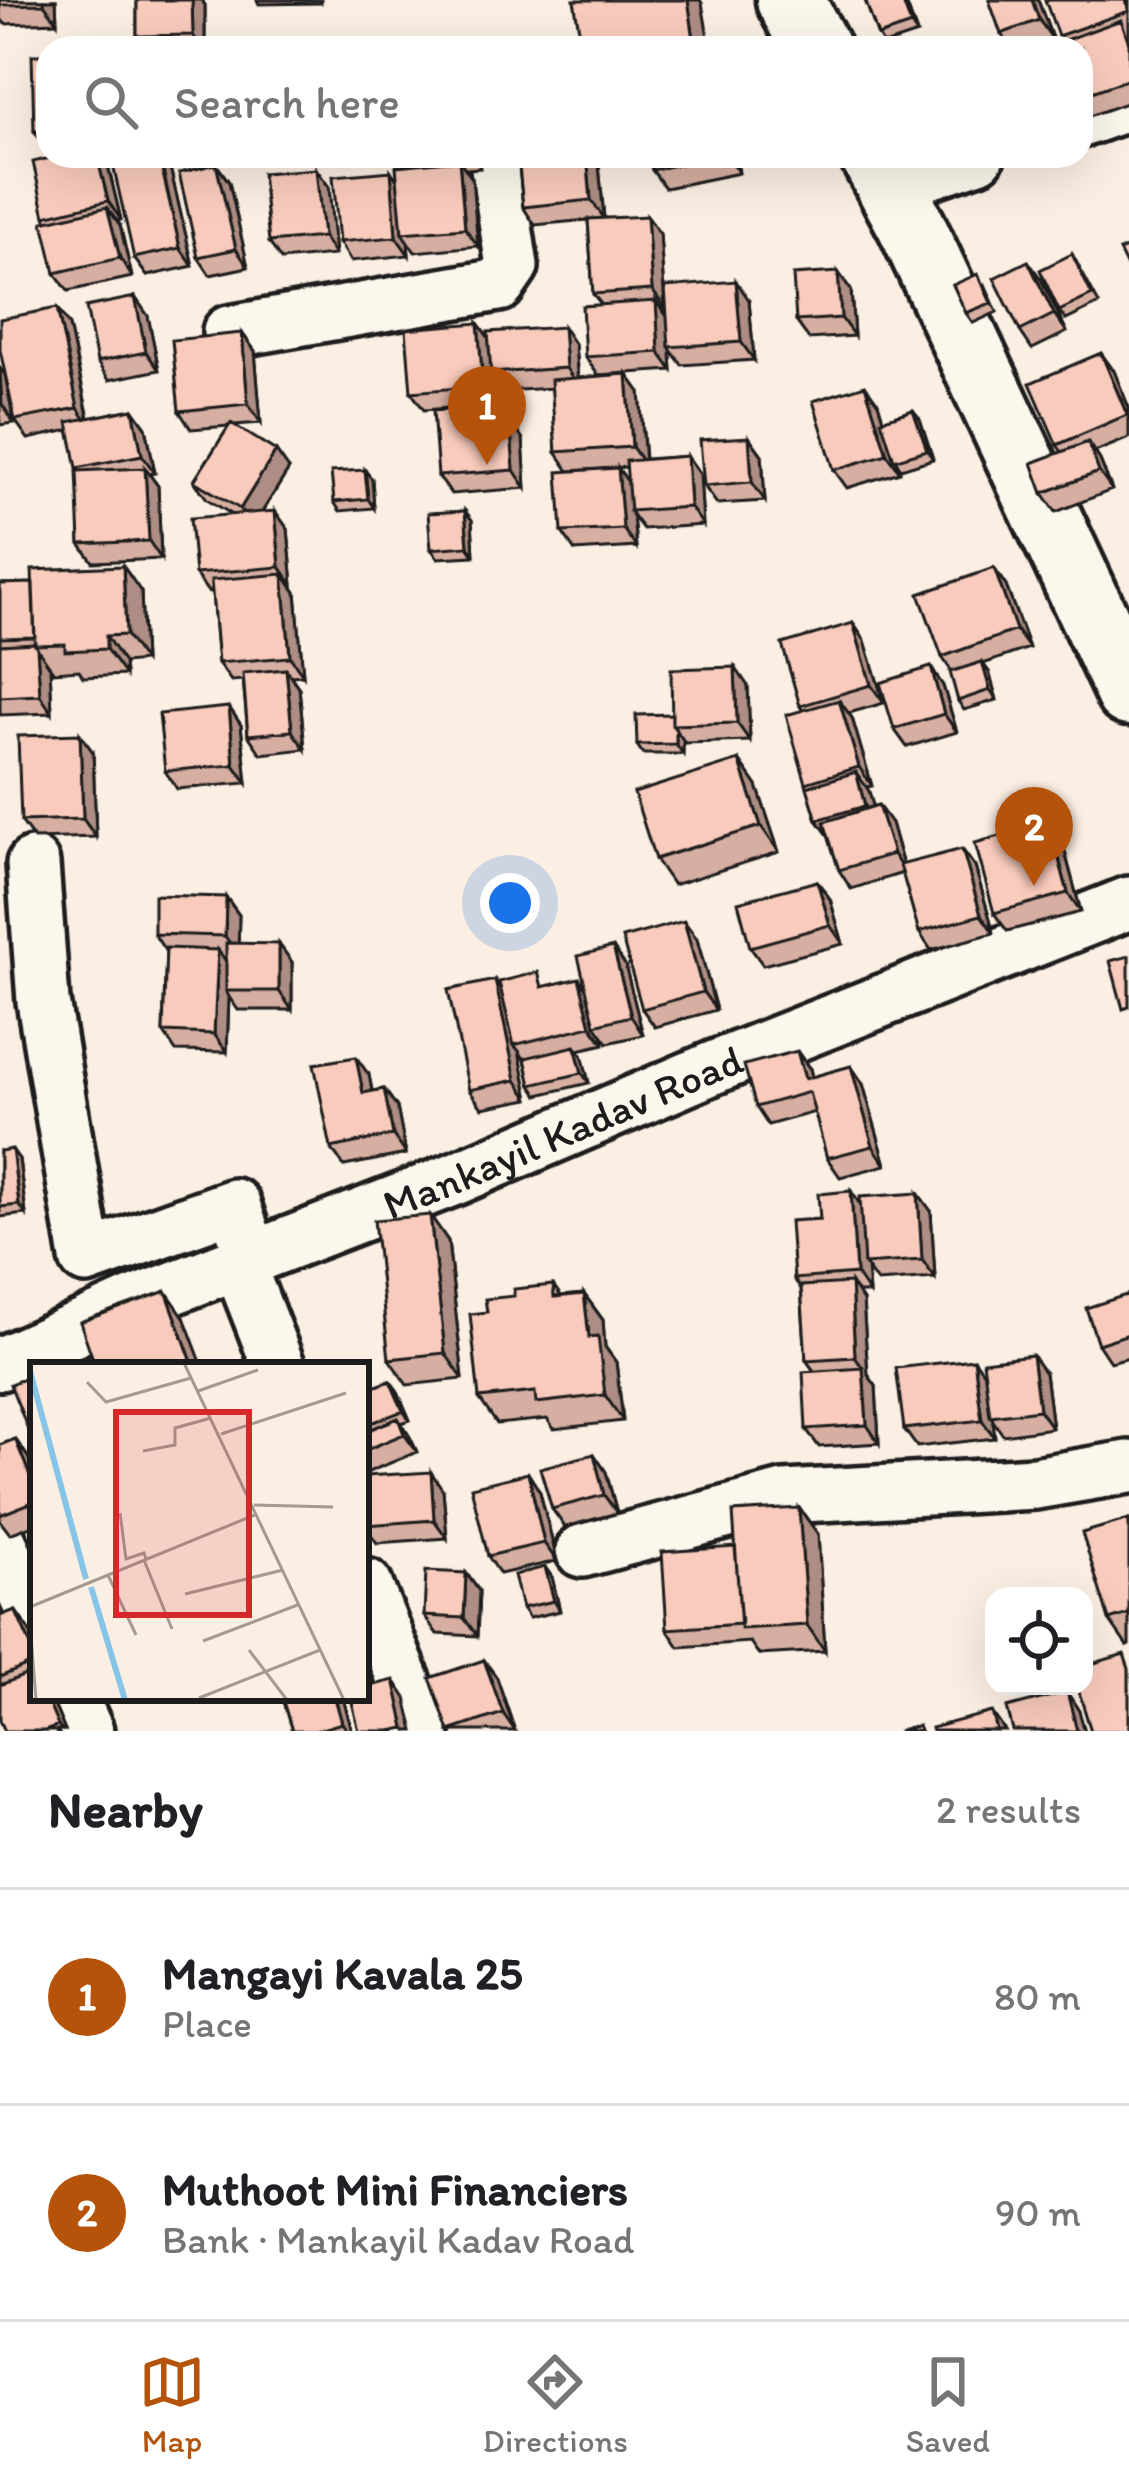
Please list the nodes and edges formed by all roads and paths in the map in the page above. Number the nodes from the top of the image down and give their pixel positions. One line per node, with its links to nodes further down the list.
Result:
1 (790, 0): 2 (main road)
2 (809, 36)
3 (1129, 104): 4 (street)
4 (1093, 117)
5 (497, 168): 7 (street)
6 (882, 171): 8 (main road)
7 (230, 332)
8 (1129, 692)
9 (33, 864): 11 (street)
10 (1129, 903): 11 (street, Mankayil Kadav Road)
11 (245, 1260): 12 (street); 13 (street, Mankayil Kadav Road)
12 (277, 1362)
13 (0, 1364)
14 (1129, 1466): 16 (street)
15 (0, 1542): 18 (street)
16 (582, 1550)
17 (369, 1593): 21 (street)
18 (30, 1607)
19 (73, 1701): 20 (street)
20 (87, 1731)
21 (424, 1731)

